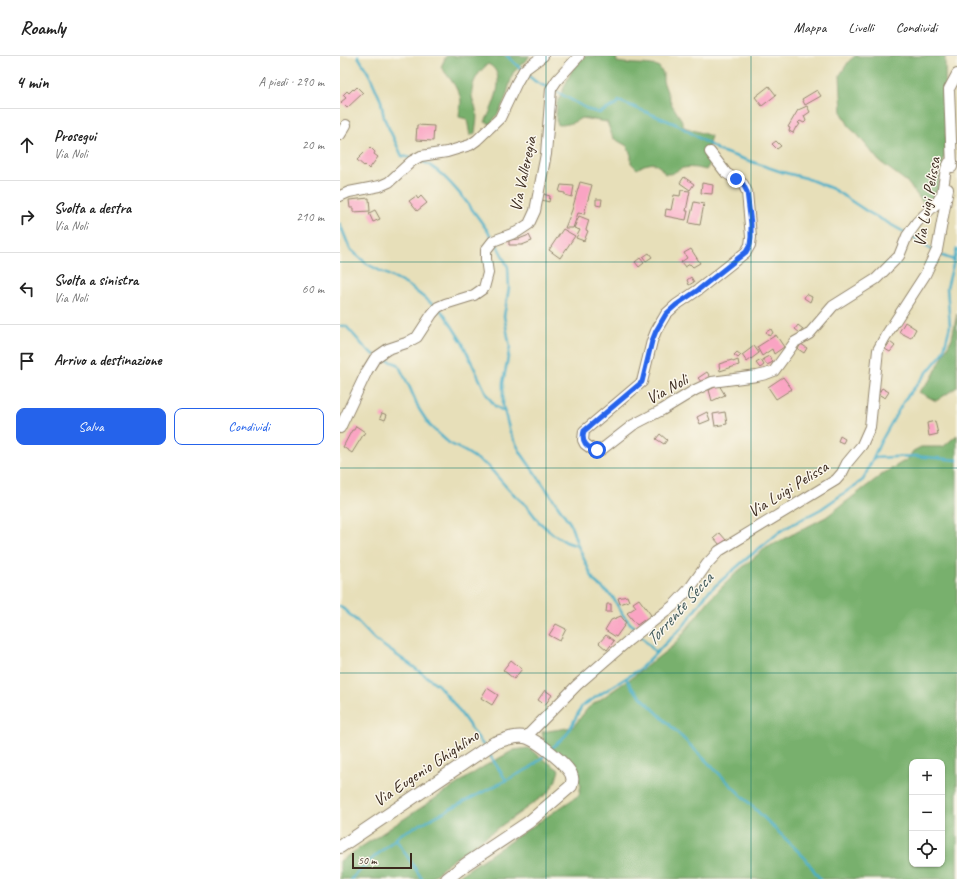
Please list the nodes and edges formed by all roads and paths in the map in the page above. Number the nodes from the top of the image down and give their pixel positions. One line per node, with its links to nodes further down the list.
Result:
1 (543, 56): 8 (street)
2 (579, 56): 9 (street, Via Valleregia)
3 (957, 74): 7 (street, Via Luigi Pelissa)
4 (346, 125): 5 (street)
5 (340, 135)
6 (710, 152): 7 (street, Via Noli)
7 (952, 161): 10 (street, Via Luigi Pelissa)
8 (340, 196)
9 (340, 428)
10 (531, 740): 11 (main road, Via Eugenio Ghighlino); 12 (main road)
11 (340, 847)
12 (447, 879)

